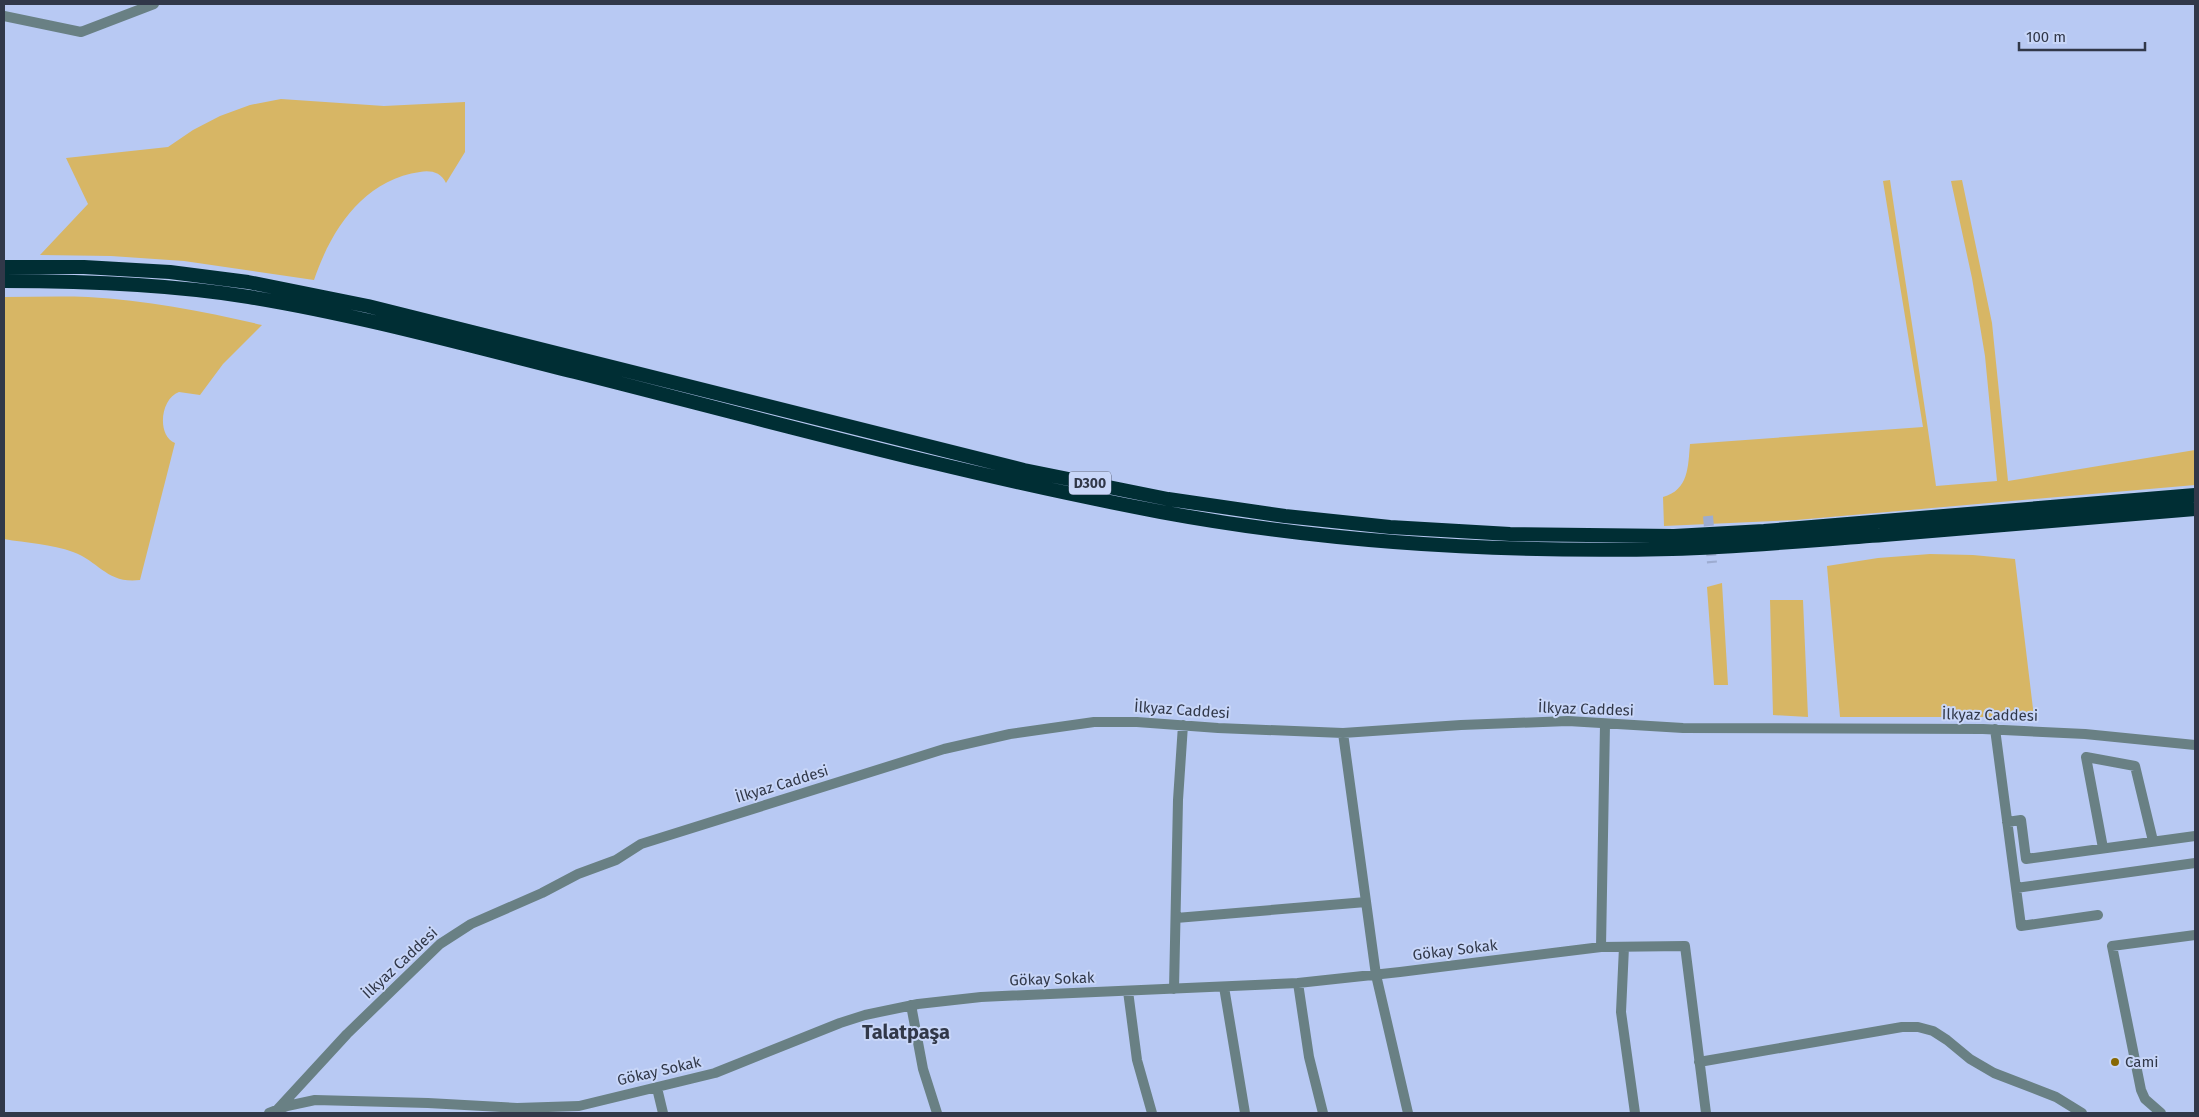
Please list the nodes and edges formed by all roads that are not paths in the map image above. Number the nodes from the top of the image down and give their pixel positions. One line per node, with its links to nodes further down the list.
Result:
1 (154, 4): 2 (street)
2 (4, 16)
3 (4, 267): 5 (highway, D300)
4 (4, 282): 6 (highway, D300)
5 (2195, 495)
6 (2195, 509)
7 (1605, 724): 9 (street, İlkyaz Caddesi); 10 (street, İlkyaz Caddesi); 22 (street)
8 (1183, 725): 10 (street, İlkyaz Caddesi); 20 (street); 33 (street, İlkyaz Caddesi)
9 (1995, 729): 11 (street, İlkyaz Caddesi); 12 (street)
10 (1343, 733): 18 (street)
11 (2195, 745)
12 (2007, 822): 15 (street); 17 (street)
13 (2195, 836): 14 (street)
14 (2153, 842): 15 (street); 15 (street)
15 (2103, 848)
16 (2195, 862): 17 (street)
17 (2016, 888): 19 (street)
18 (1366, 902): 20 (street); 24 (street)
19 (2098, 915)
20 (1176, 918): 27 (street)
21 (2195, 935): 44 (street)
22 (1601, 947): 23 (street, Gökay Sokak); 24 (street, Gökay Sokak)
23 (1624, 947): 30 (street, Gökay Sokak); 41 (street)
24 (1376, 975): 25 (street, Gökay Sokak); 40 (street)
25 (1298, 983): 26 (street, Gökay Sokak); 39 (street)
26 (1224, 987): 27 (street, Gökay Sokak); 38 (street)
27 (1174, 990): 28 (street, Gökay Sokak)
28 (1128, 991): 29 (street, Gökay Sokak); 37 (street)
29 (911, 1005): 31 (street, Gökay Sokak); 36 (street)
30 (1698, 1062): 42 (street, Gökay Sokak); 43 (street)
31 (657, 1088): 32 (street, Gökay Sokak); 35 (street)
32 (392, 1102): 33 (street, Gökay Sokak); 34 (street)
33 (273, 1112)
34 (394, 1113)
35 (663, 1113)
36 (937, 1113)
37 (1152, 1113)
38 (1245, 1113)
39 (1323, 1113)
40 (1408, 1113)
41 (1635, 1113)
42 (1706, 1113)
43 (2082, 1113)
44 (2161, 1113)

